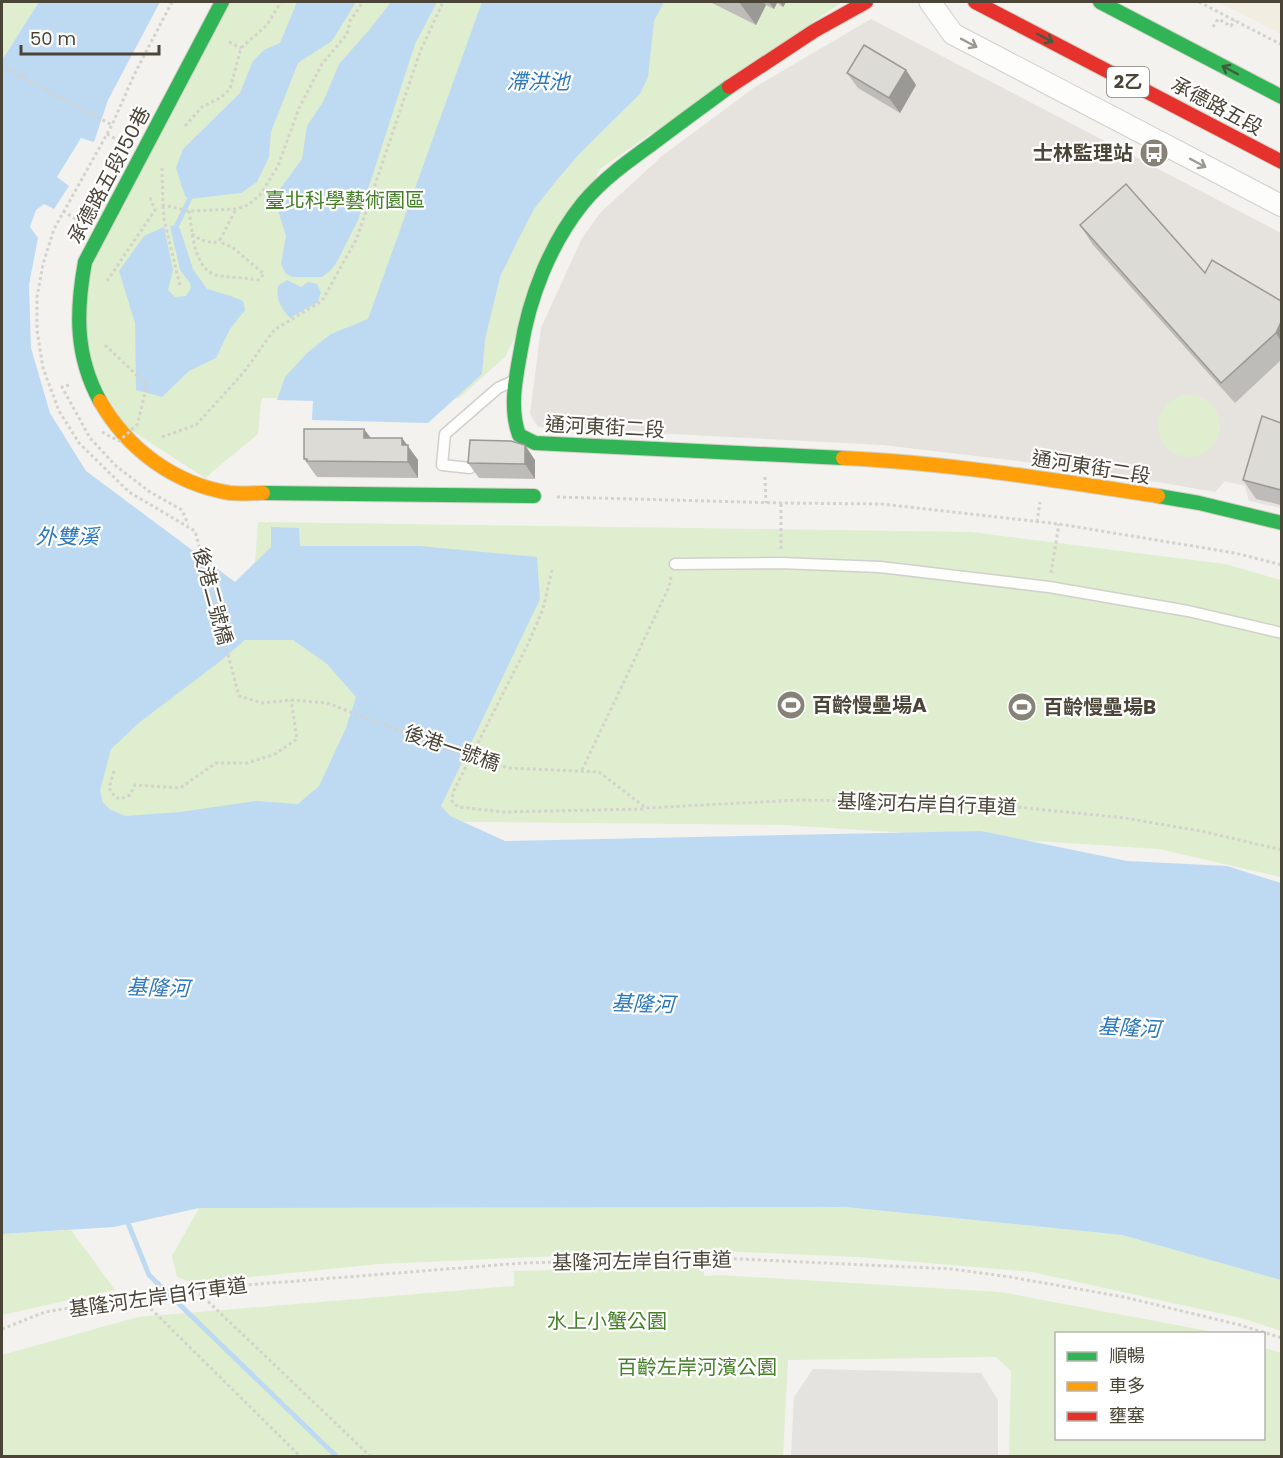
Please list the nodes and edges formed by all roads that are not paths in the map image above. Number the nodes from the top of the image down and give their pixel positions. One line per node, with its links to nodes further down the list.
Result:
1 (222, 2): 11 (street, 承德路五段150巷)
2 (866, 2): 9 (street, 通河東街二段)
3 (930, 2): 8 (street, one-way to 8)
4 (975, 2): 7 (street, 承德路五段 / 2乙, one-way to 7)
5 (1100, 2): 6 (street, 承德路五段, one-way to 5)
6 (1281, 97)
7 (1281, 162)
8 (1281, 206)
9 (516, 379): 10 (lane); 12 (street, 通河東街二段)
10 (470, 468)
11 (534, 496)
12 (1281, 523)
13 (675, 564): 14 (lane)
14 (1281, 633)

